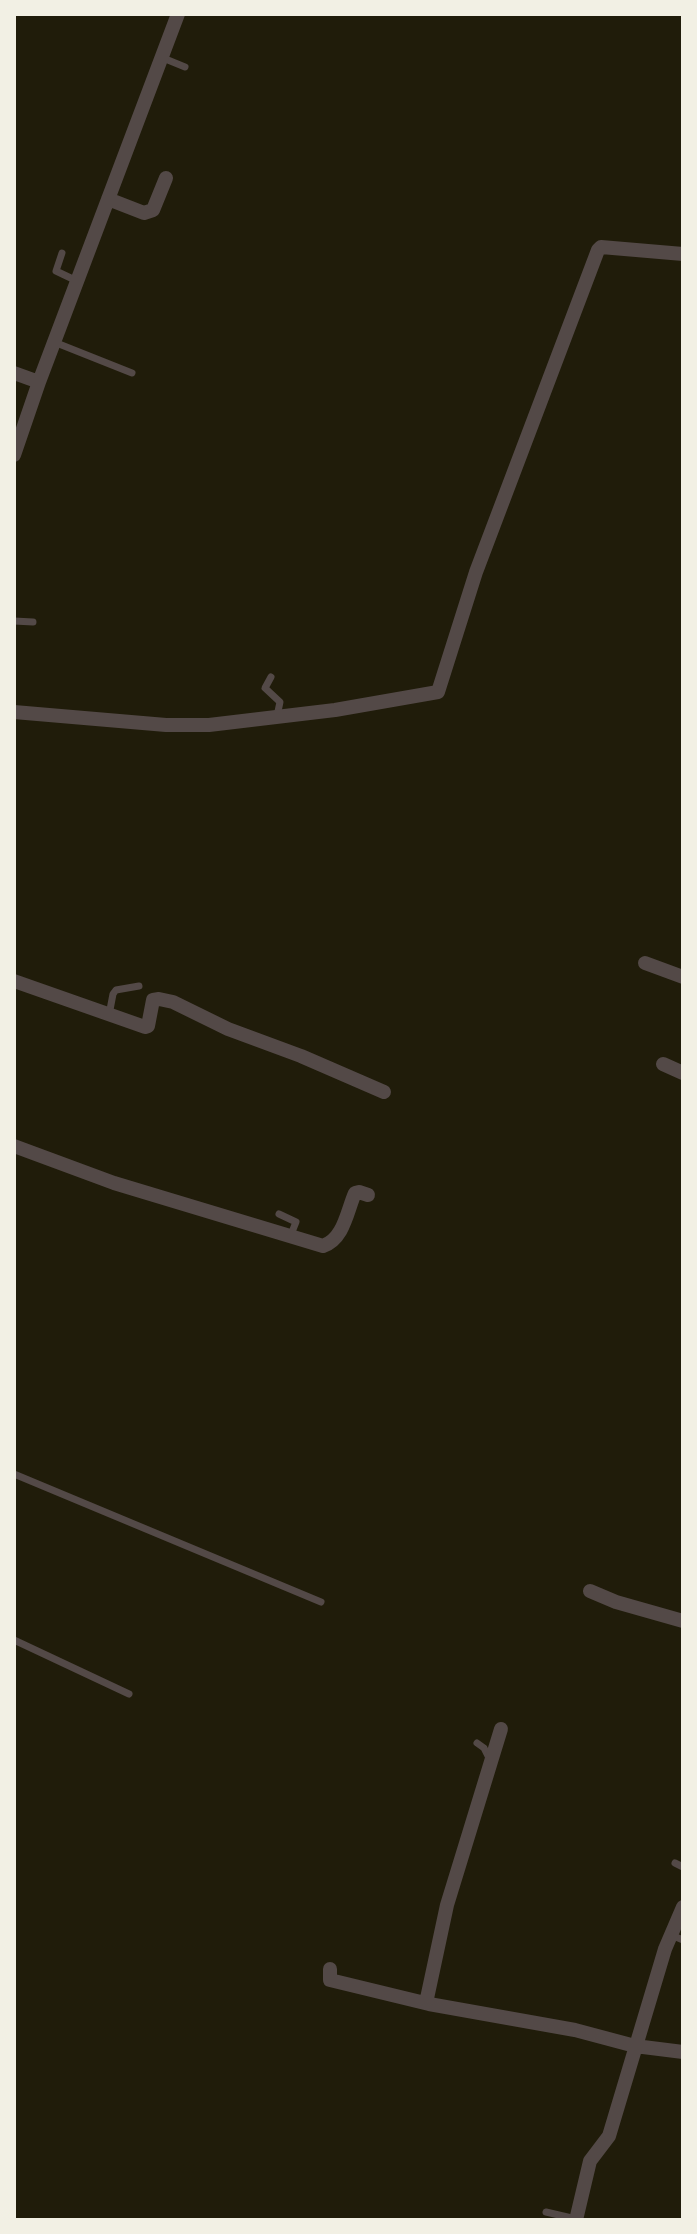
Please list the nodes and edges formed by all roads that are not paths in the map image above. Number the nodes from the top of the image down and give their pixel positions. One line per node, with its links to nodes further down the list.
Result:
1 (178, 14): 2 (street)
2 (161, 57): 3 (lane); 5 (street)
3 (185, 67)
4 (166, 178): 5 (street)
5 (108, 199): 8 (street)
6 (62, 253): 8 (lane)
7 (683, 254): 18 (street)
8 (77, 281): 9 (street)
9 (54, 342): 11 (lane); 12 (street)
10 (14, 373): 12 (street)
11 (132, 373)
12 (39, 382): 13 (street)
13 (14, 455)
14 (14, 621): 15 (lane)
15 (33, 622)
16 (271, 677): 18 (lane)
17 (14, 712): 18 (street)
18 (276, 718)
19 (645, 963): 20 (street)
20 (683, 977)
21 (14, 981): 23 (street)
22 (139, 986): 23 (lane)
23 (109, 1015): 26 (street)
24 (663, 1064): 25 (street)
25 (683, 1073)
26 (384, 1092)
27 (14, 1146): 30 (street)
28 (368, 1195): 30 (street)
29 (279, 1214): 30 (lane)
30 (290, 1237)
31 (14, 1474): 33 (lane)
32 (590, 1591): 34 (street)
33 (321, 1602)
34 (683, 1621)
35 (14, 1640): 36 (lane)
36 (129, 1694)
37 (501, 1729): 39 (street)
38 (477, 1743): 39 (lane)
39 (491, 1762): 45 (street)
40 (675, 1863): 41 (lane)
41 (683, 1867)
42 (683, 1907): 43 (street)
43 (677, 1937): 46 (street)
44 (330, 1969): 45 (street)
45 (426, 2003): 46 (street)
46 (635, 2046): 47 (street); 49 (street)
47 (683, 2052)
48 (546, 2212): 49 (lane)
49 (576, 2219)

